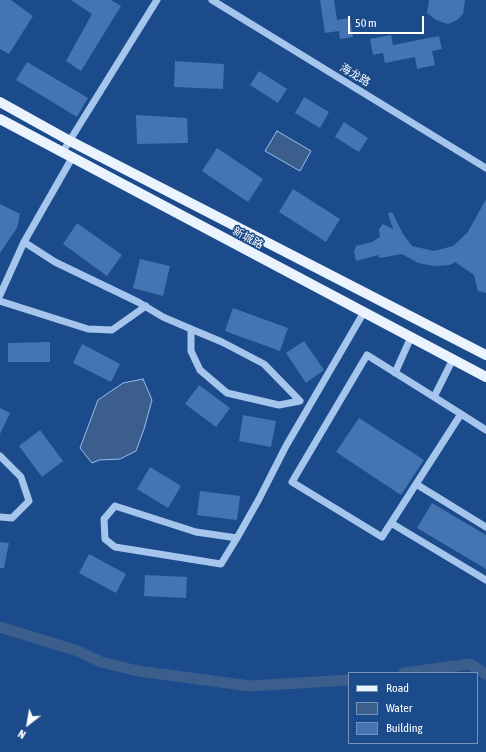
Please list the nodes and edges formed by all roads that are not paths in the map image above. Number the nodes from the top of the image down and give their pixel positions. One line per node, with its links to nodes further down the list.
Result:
1 (157, 0): 5 (street)
2 (212, 0): 8 (street, 海龙路)
3 (0, 102): 5 (main road, 新城路)
4 (0, 119): 6 (main road, 新城路)
5 (70, 141): 6 (street); 16 (main road, 新城路)
6 (62, 153): 7 (main road, 新城路)
7 (72, 158): 9 (street); 13 (main road, 新城路)
8 (486, 168)
9 (24, 242): 10 (street); 12 (street)
10 (0, 295)
11 (0, 301): 12 (street)
12 (146, 306): 14 (street)
13 (364, 312): 15 (main road, 新城路); 22 (street)
14 (191, 329): 21 (street); 21 (street)
15 (411, 337): 17 (main road, 新城路); 18 (street)
16 (486, 355)
17 (453, 359): 19 (main road, 新城路); 20 (street)
18 (395, 373): 20 (street); 28 (street)
19 (486, 377)
20 (434, 397): 23 (street)
21 (300, 401): 22 (street)
22 (309, 406): 30 (street)
23 (461, 414): 24 (street); 26 (street)
24 (486, 430)
25 (0, 456): 27 (street)
26 (416, 484): 28 (street); 29 (street)
27 (0, 517)
28 (391, 523): 31 (street)
29 (486, 527)
30 (237, 538): 30 (street)
31 (486, 580)

